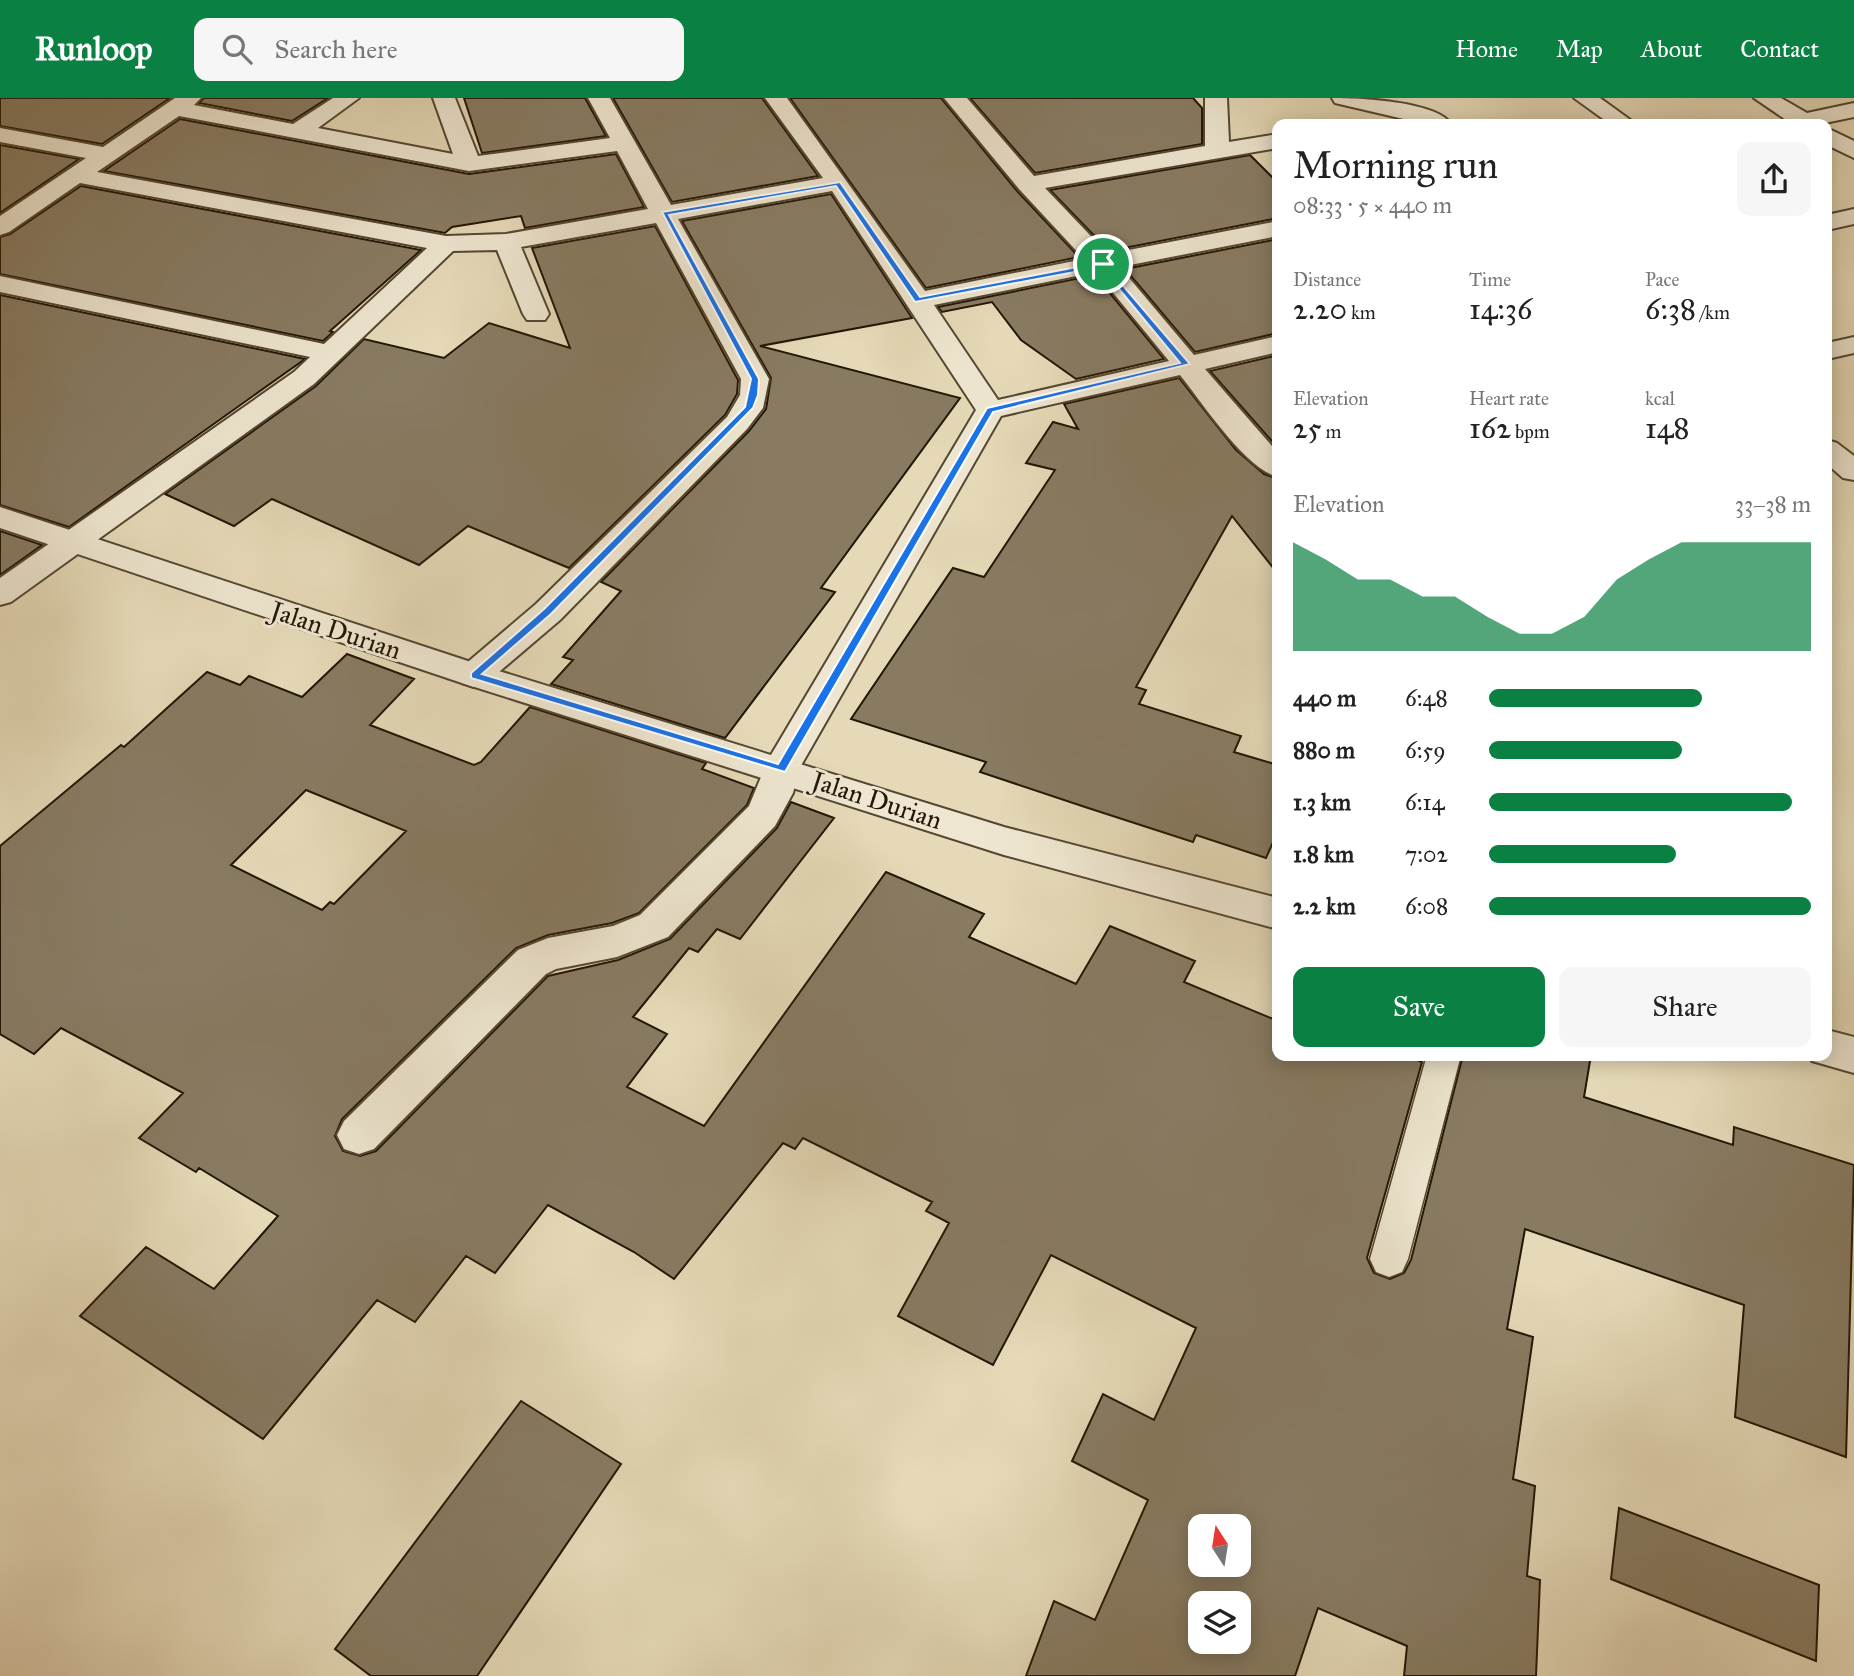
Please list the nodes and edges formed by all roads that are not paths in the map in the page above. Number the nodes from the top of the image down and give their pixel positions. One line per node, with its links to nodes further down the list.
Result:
1 (348, 98): 16 (street)
2 (444, 98): 24 (street)
3 (599, 98): 20 (street)
4 (776, 98): 26 (street)
5 (955, 98): 27 (street)
6 (1216, 98): 21 (street)
7 (1343, 98): 12 (street)
8 (1586, 98): 13 (street)
9 (1765, 98): 14 (street)
10 (182, 103): 16 (street); 23 (street)
11 (1854, 110): 15 (street)
12 (1424, 119)
13 (1618, 119)
14 (1799, 119)
15 (1821, 119)
16 (298, 131): 24 (street)
17 (0, 135): 23 (street)
18 (1832, 138): 22 (street)
19 (1272, 142): 21 (street)
20 (626, 143): 24 (street); 28 (street)
21 (1217, 149): 27 (street)
22 (1854, 151)
23 (104, 154): 25 (street)
24 (469, 164)
25 (75, 175): 30 (street); 34 (street)
26 (838, 183): 28 (street); 37 (street)
27 (1028, 184): 35 (street)
28 (664, 214): 33 (street); 51 (street)
29 (1854, 216): 31 (street)
30 (4, 220)
31 (1832, 222)
32 (1272, 229): 35 (street)
33 (506, 242): 34 (street); 38 (street)
34 (446, 244): 42 (street)
35 (1103, 264): 37 (street); 43 (street)
36 (0, 284): 42 (street)
37 (918, 300): 44 (street)
38 (536, 314)
39 (1272, 345): 43 (street)
40 (1854, 345): 41 (street)
41 (1832, 350)
42 (328, 353): 49 (street)
43 (1186, 364): 44 (street); 46 (street)
44 (990, 410): 52 (street)
45 (1832, 453): 47 (street)
46 (1272, 464)
47 (1854, 471)
48 (0, 517): 49 (street, Jalan Durian)
49 (71, 541): 50 (street); 51 (street, Jalan Durian)
50 (0, 594)
51 (474, 676): 52 (street, Jalan Durian)
52 (781, 769): 53 (street, Jalan Durian); 57 (street)
53 (1272, 912)
54 (1832, 1049): 55 (street)
55 (1854, 1055)
56 (1442, 1061): 58 (lane)
57 (359, 1135)
58 (1389, 1259)

